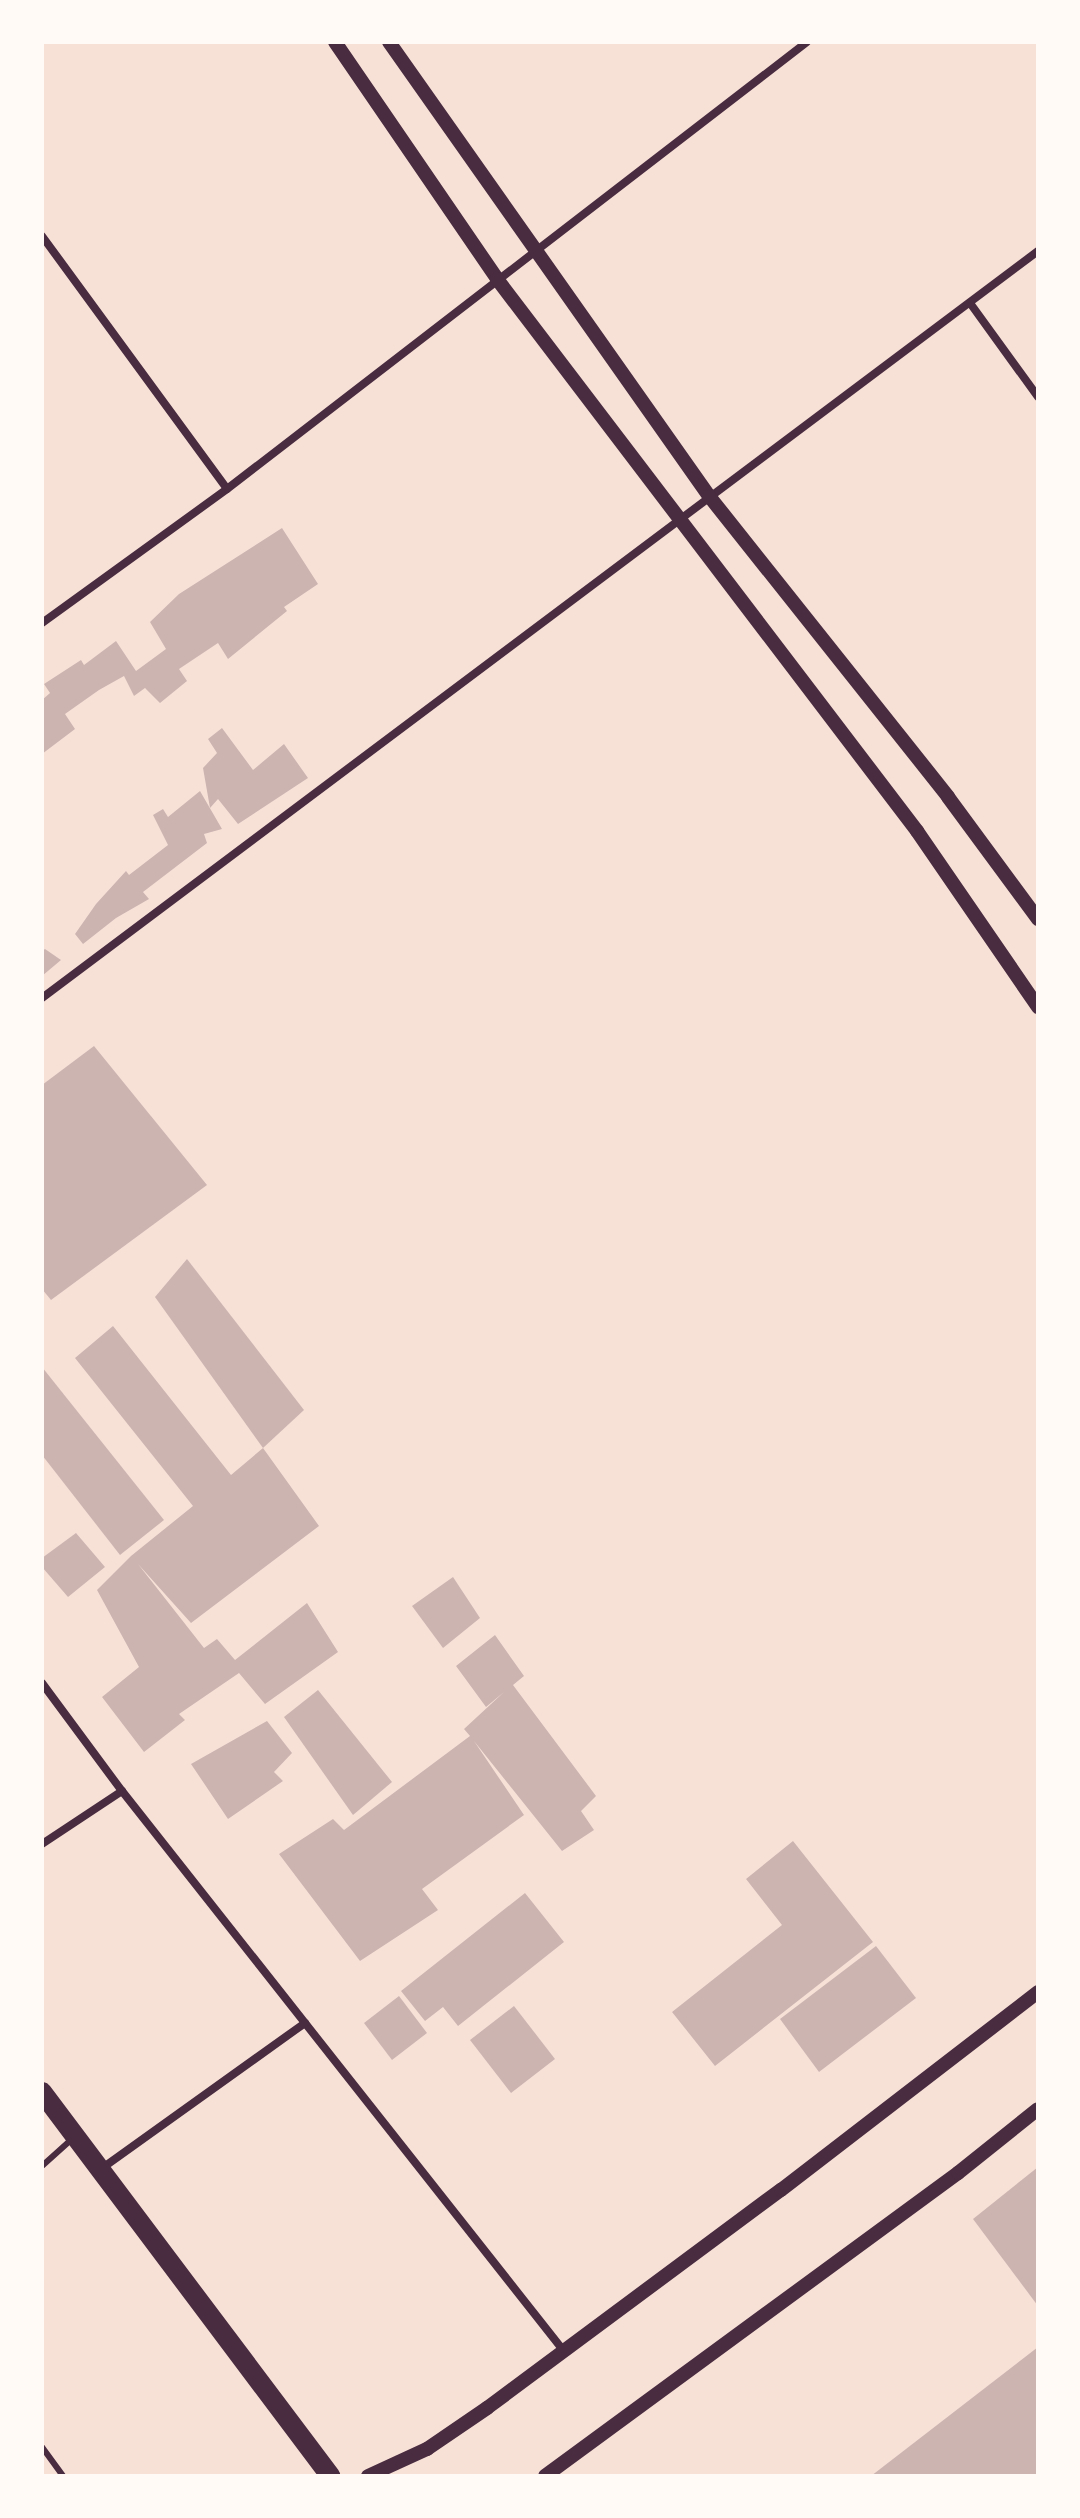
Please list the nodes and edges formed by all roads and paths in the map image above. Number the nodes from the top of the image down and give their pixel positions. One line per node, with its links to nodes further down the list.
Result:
1 (335, 42): 7 (street)
2 (389, 42): 5 (street)
3 (804, 43): 5 (street)
4 (42, 236): 10 (street)
5 (534, 251): 7 (street); 11 (street)
6 (1038, 251): 8 (street)
7 (497, 279): 10 (street); 12 (street)
8 (970, 303): 9 (street); 11 (street)
9 (1038, 397)
10 (227, 489): 13 (street)
11 (709, 496): 12 (street); 14 (street)
12 (679, 519): 15 (street); 16 (street)
13 (42, 623)
14 (1038, 919)
15 (42, 998)
16 (1038, 1007)
17 (42, 1683): 18 (street)
18 (122, 1791): 19 (street); 21 (street)
19 (42, 1844)
20 (1038, 1992): 27 (street)
21 (305, 2023): 26 (street); 27 (street)
22 (42, 2092): 24 (main road)
23 (1038, 2109): 32 (street)
24 (75, 2137): 25 (lane); 26 (main road)
25 (42, 2166)
26 (100, 2169): 30 (main road)
27 (563, 2350): 31 (street)
28 (42, 2447): 29 (lane)
29 (63, 2476)
30 (330, 2476)
31 (368, 2476)
32 (545, 2476)

